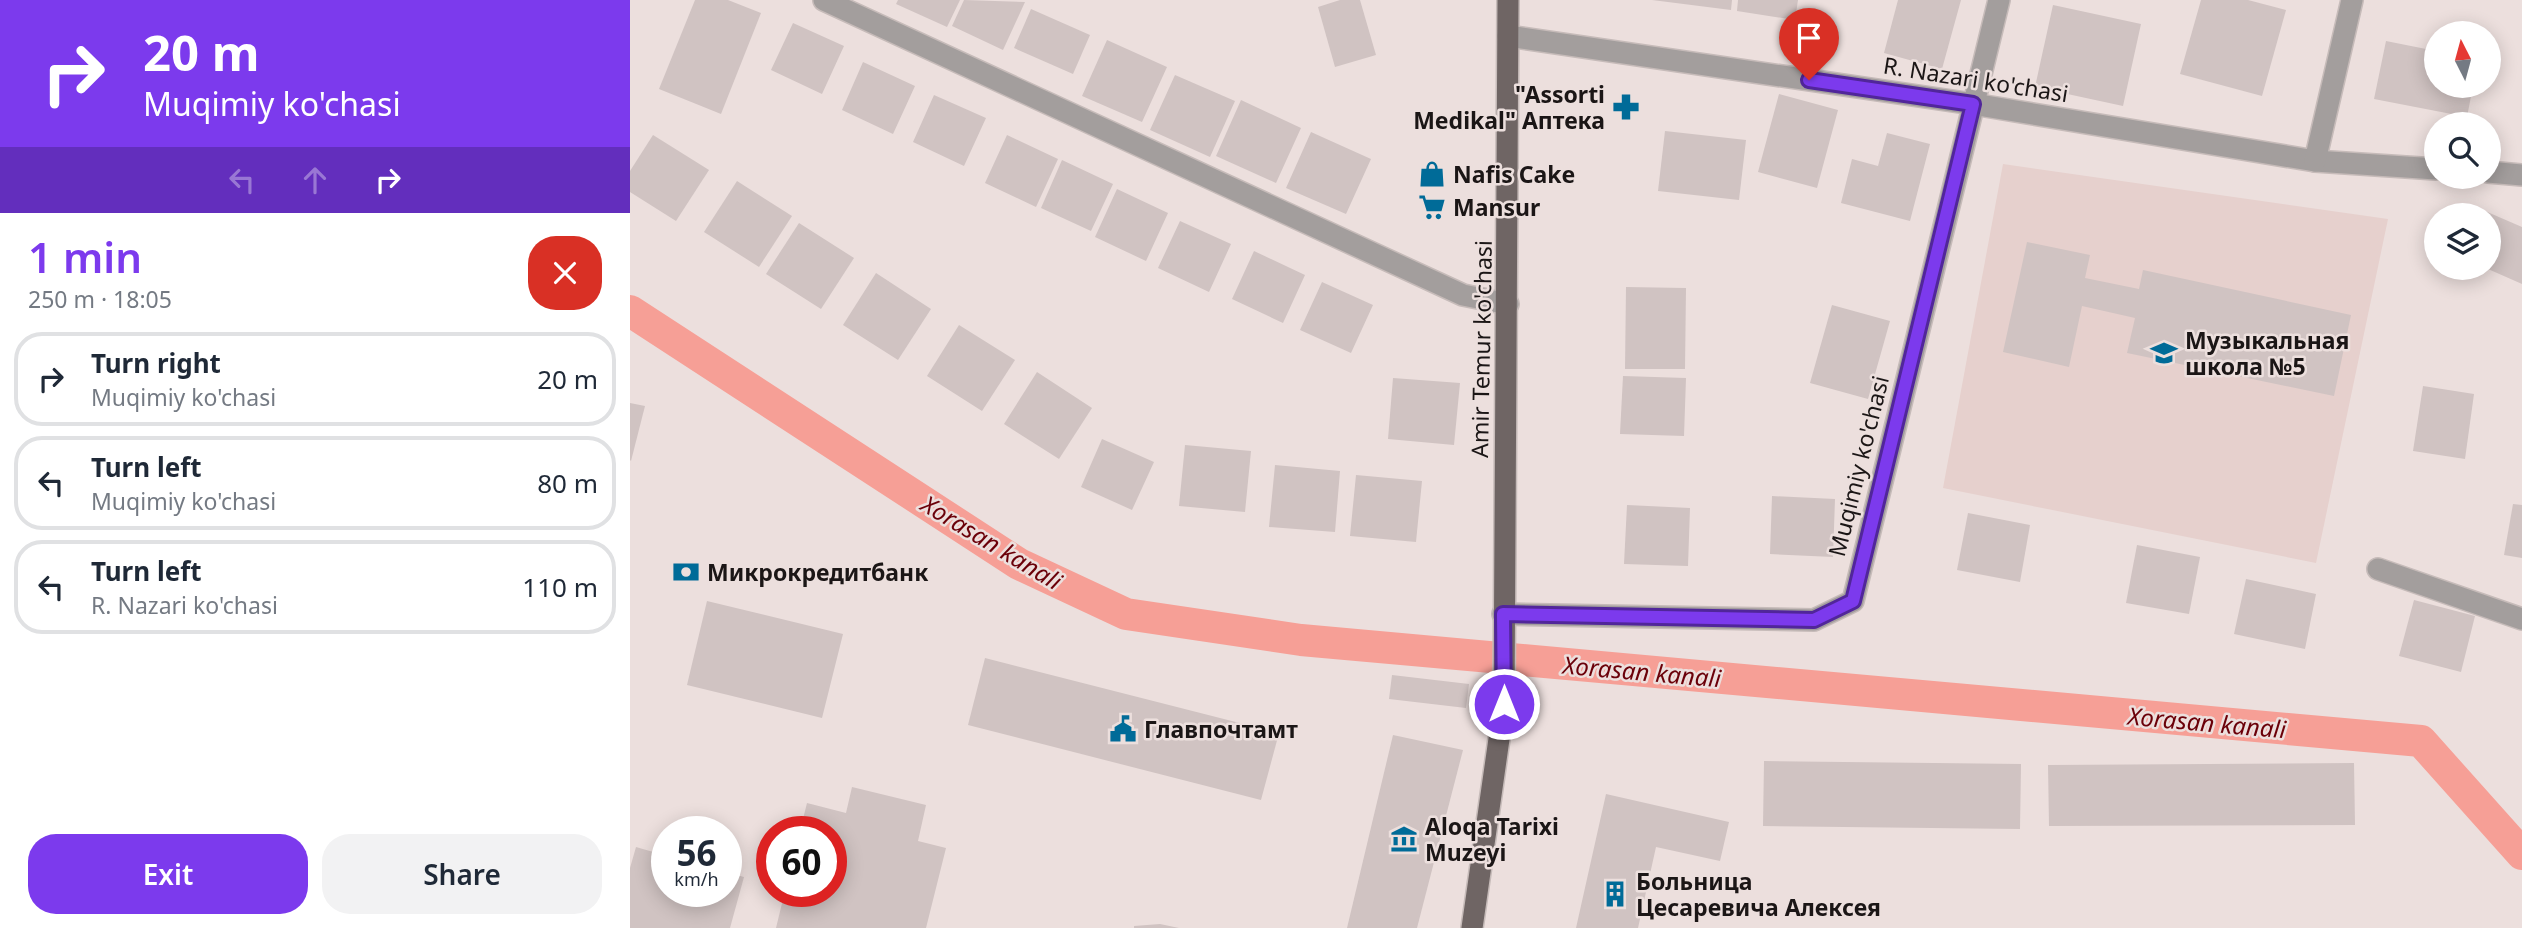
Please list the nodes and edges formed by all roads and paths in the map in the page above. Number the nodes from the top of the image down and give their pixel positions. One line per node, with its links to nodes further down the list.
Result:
1 (824, 0): 11 (street)
2 (1508, 0): 5 (main road, Amir Temur ko'chasi)
3 (1999, 0): 6 (street, Muqimiy ko'chasi)
4 (2352, 0): 7 (street)
5 (1508, 36): 6 (street, R. Nazari ko'chasi); 11 (main road, Amir Temur ko'chasi)
6 (1973, 104): 7 (street, R. Nazari ko'chasi); 13 (street, Muqimiy ko'chasi)
7 (2315, 160): 8 (street, R. Nazari ko'chasi)
8 (2424, 168)
9 (2501, 173): 10 (street)
10 (2522, 175)
11 (1508, 304): 13 (main road, Amir Temur ko'chasi)
12 (2378, 569): 14 (street)
13 (1503, 614): 15 (main road, Amir Temur ko'chasi)
14 (2522, 619)
15 (1472, 928)

